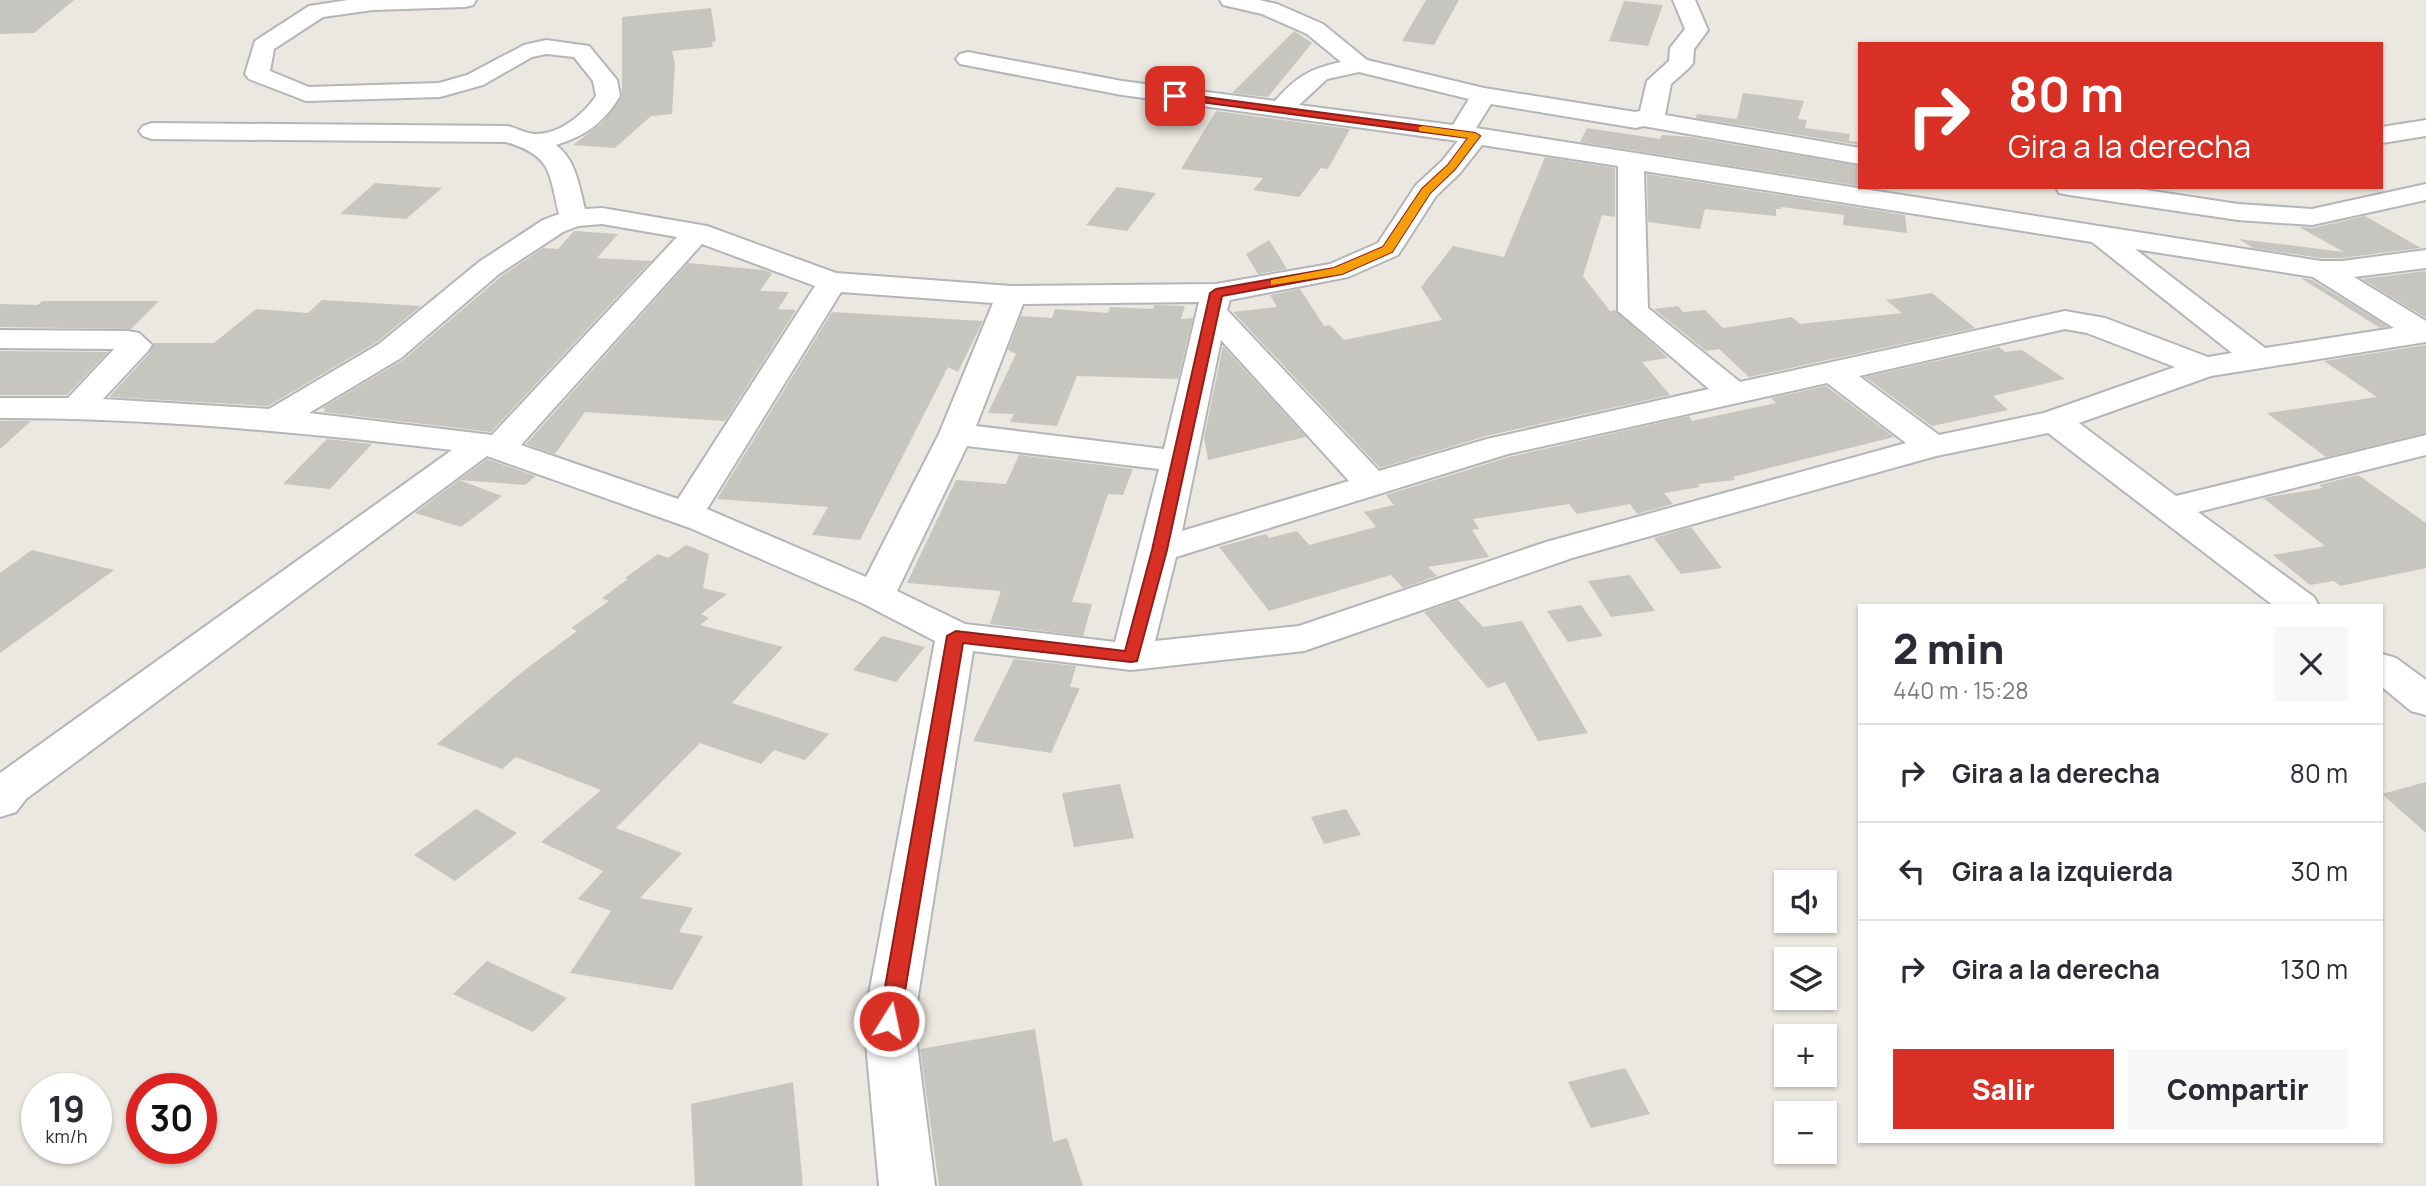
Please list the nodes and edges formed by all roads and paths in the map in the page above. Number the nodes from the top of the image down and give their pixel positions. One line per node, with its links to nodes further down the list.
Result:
1 (465, 0): 14 (street)
2 (1231, 0): 4 (street)
3 (1684, 0): 9 (street)
4 (1272, 4): 6 (street)
5 (968, 59): 8 (street)
6 (1359, 65): 7 (street); 8 (street)
7 (1484, 95): 9 (street); 12 (street)
8 (1280, 111): 12 (street)
9 (1645, 120): 15 (street)
10 (2426, 128): 13 (street)
11 (152, 131): 14 (street)
12 (1467, 135): 16 (street); 26 (street)
13 (2383, 135)
14 (538, 142): 19 (street)
15 (1858, 156)
16 (1631, 160): 21 (street); 32 (street)
17 (2105, 190): 18 (street)
18 (2426, 192)
19 (574, 218): 20 (street); 35 (street)
20 (697, 232): 24 (street); 39 (street)
21 (2099, 235): 23 (street); 29 (street)
22 (2426, 259): 23 (street)
23 (2321, 270): 27 (street)
24 (832, 282): 25 (street); 44 (street)
25 (1011, 295): 26 (street); 37 (street)
26 (1214, 302): 41 (street); 42 (street)
27 (2425, 333): 29 (street)
28 (0, 339): 34 (street)
29 (2261, 360): 30 (street)
30 (2205, 367): 31 (street); 36 (street)
31 (1833, 372): 32 (street); 40 (street)
32 (1734, 394): 42 (street)
33 (0, 408): 34 (street)
34 (77, 408): 35 (street)
35 (275, 419): 39 (street)
36 (2054, 421): 40 (street); 43 (street)
37 (956, 434): 41 (street); 46 (street)
38 (2426, 445): 43 (street)
39 (491, 446): 44 (street); 52 (street)
40 (1931, 446): 49 (street)
41 (1178, 461): 45 (street)
42 (1372, 485): 45 (street)
43 (2170, 508): 47 (street)
44 (686, 514): 46 (street)
45 (1159, 550): 49 (street)
46 (876, 595): 48 (street)
47 (2297, 604)
48 (956, 636): 49 (street); 53 (street)
49 (1131, 657)
50 (2383, 668): 51 (street)
51 (2426, 701)
52 (0, 801)
53 (907, 1186)

